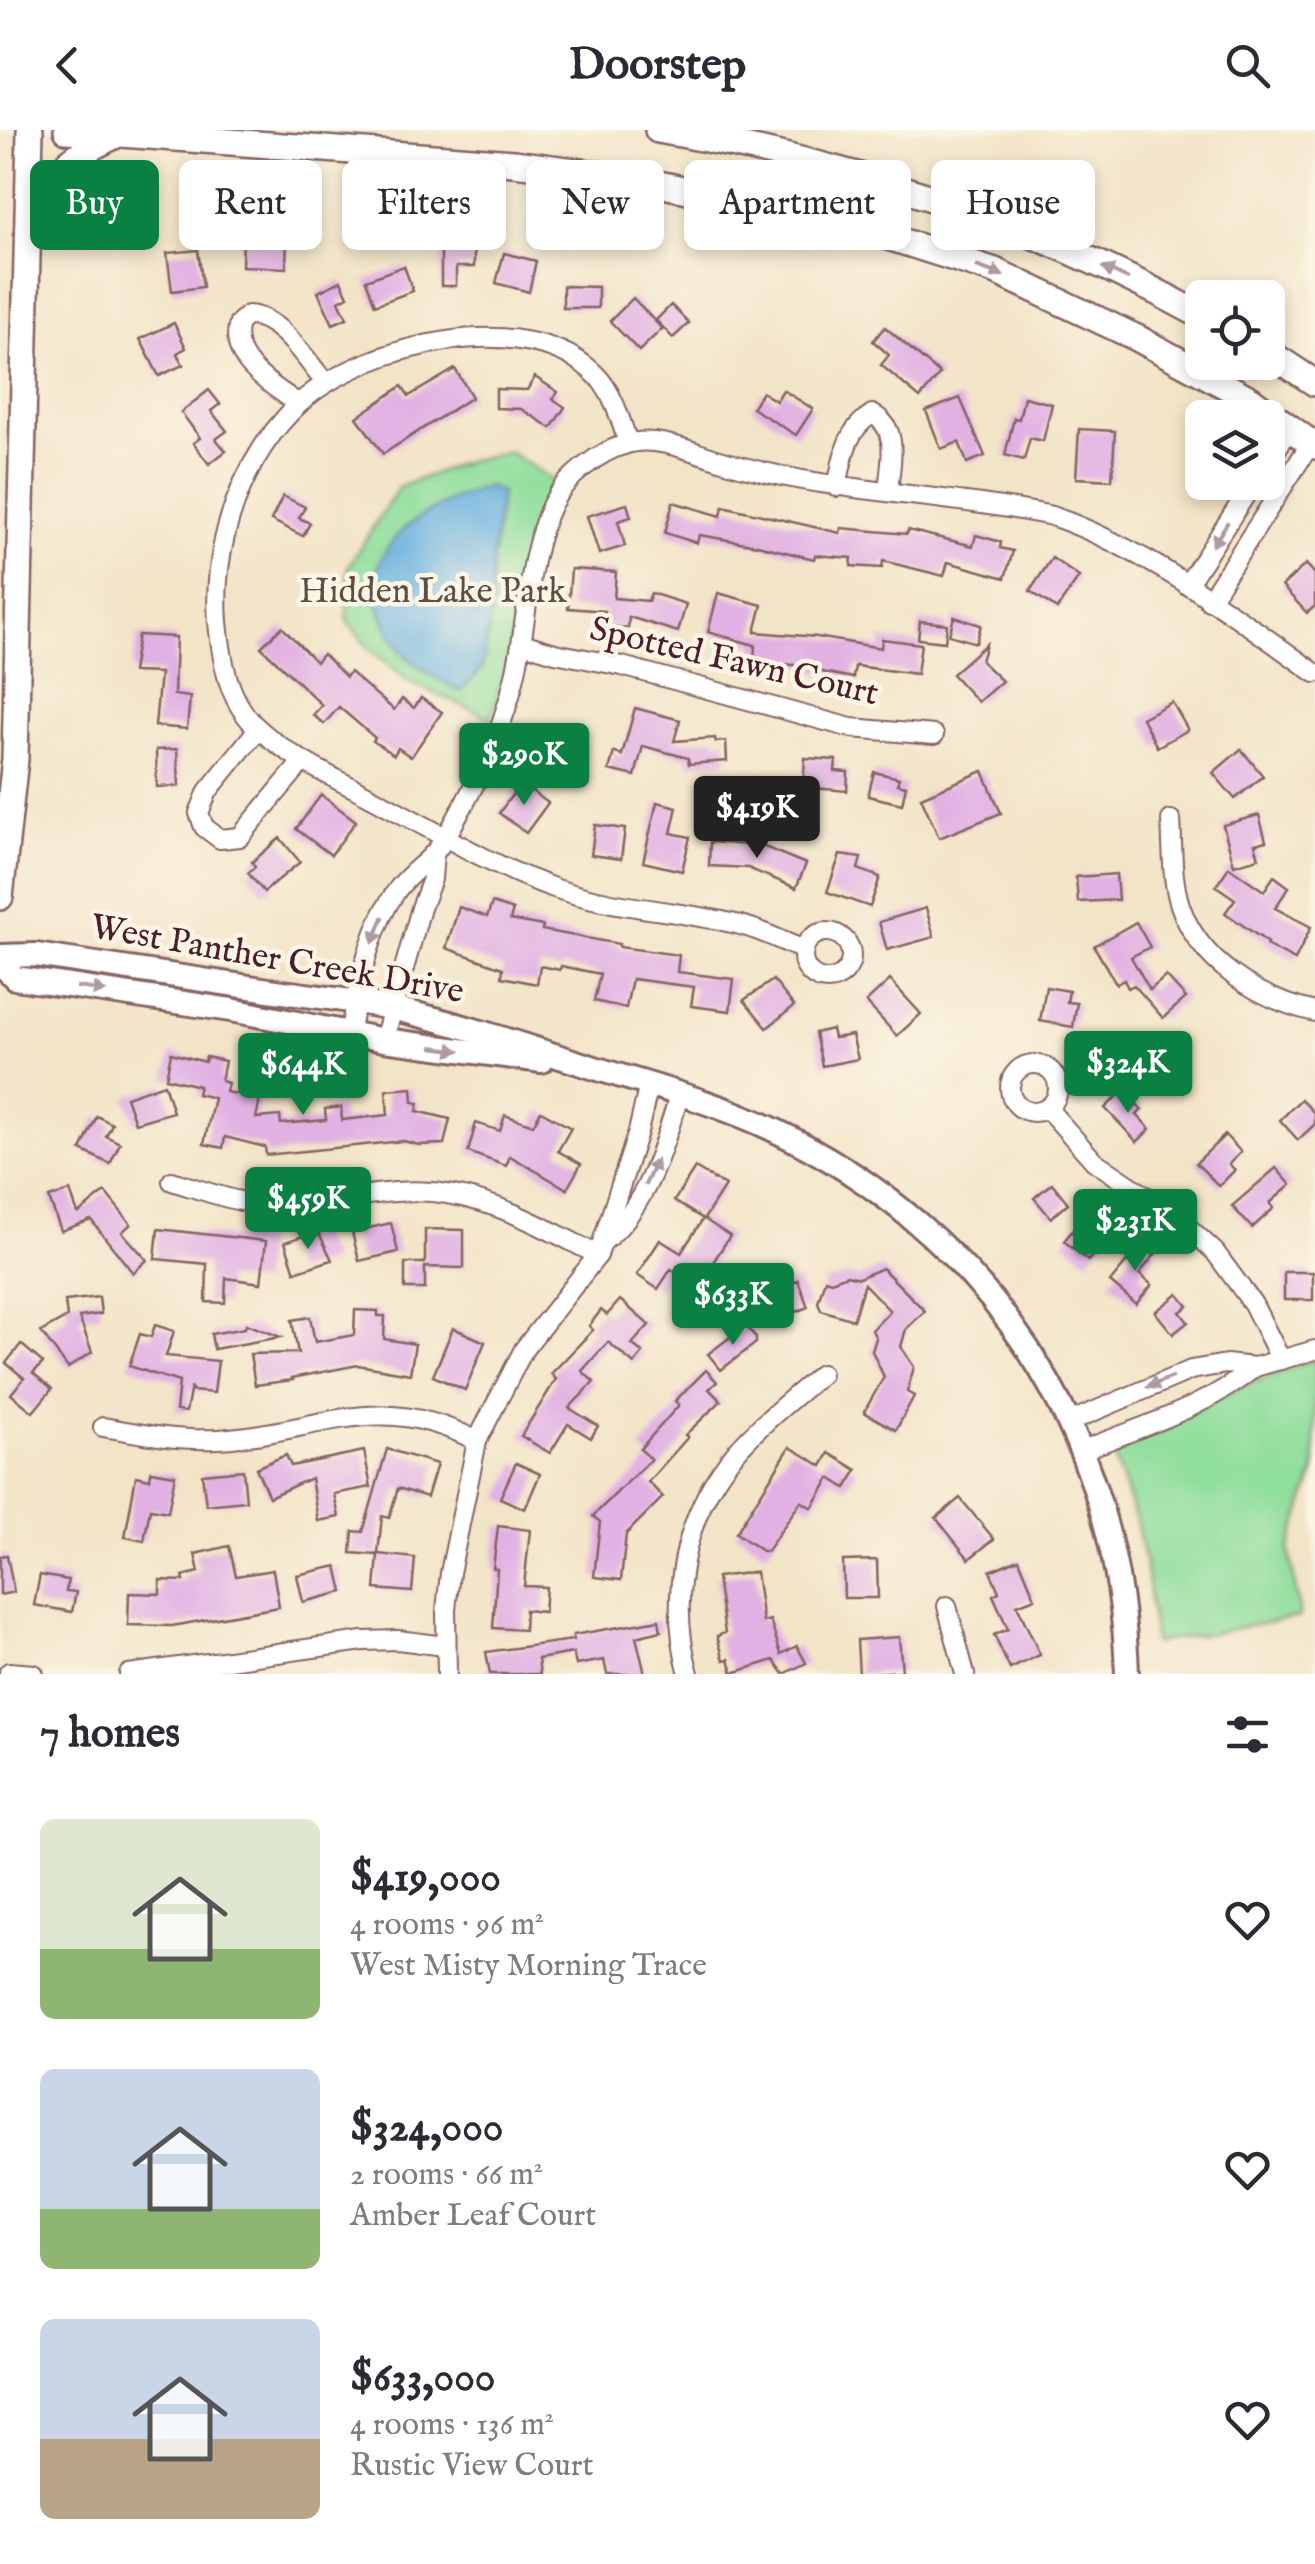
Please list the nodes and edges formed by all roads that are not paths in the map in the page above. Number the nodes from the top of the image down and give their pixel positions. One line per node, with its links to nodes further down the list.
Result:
1 (30, 130): 5 (main road)
2 (67, 130): 4 (main road)
3 (658, 130): 6 (main road, one-way to 3)
4 (122, 132): 5 (main road); 11 (main road, one-way to 11)
5 (28, 227): 22 (main road)
6 (1185, 306)
7 (1285, 364): 9 (main road)
8 (326, 382): 10 (street); 10 (street); 13 (street)
9 (1315, 384)
10 (299, 404): 23 (street)
11 (1290, 428): 12 (street); 14 (main road)
12 (1285, 436)
13 (628, 443): 15 (street); 20 (street)
14 (1313, 444): 19 (street)
15 (837, 487): 16 (street); 16 (street)
16 (888, 492): 18 (street)
17 (1242, 500): 18 (street, one-way to 18)
18 (1187, 585): 19 (street)
19 (1209, 600): 21 (street)
20 (522, 642): 24 (street, Spotted Fawn Court); 28 (street)
21 (1315, 673)
22 (8, 724): 25 (main road)
23 (258, 729): 26 (street); 26 (street)
24 (934, 735)
25 (7, 758): 29 (main road)
26 (302, 762): 28 (street)
27 (1171, 820): 34 (street)
28 (439, 846): 30 (street); 32 (street, one-way to 32); 33 (street)
29 (0, 897)
30 (804, 950)
31 (0, 960): 32 (street, West Panther Creek Drive); 35 (street, West Panther Creek Drive, one-way to 35)
32 (356, 1003): 33 (street, West Panther Creek Drive); 35 (street)
33 (391, 1008): 36 (street); 37 (street, West Panther Creek Drive)
34 (1315, 1012)
35 (349, 1034): 36 (street, West Panther Creek Drive)
36 (384, 1040): 37 (street, West Panther Creek Drive, one-way to 37)
37 (596, 1068): 38 (street, West Panther Creek Drive)
38 (649, 1084): 39 (street, West Panther Creek Drive); 42 (street)
39 (680, 1093): 42 (street, one-way to 39); 47 (street, West Panther Creek Drive)
40 (1048, 1108): 44 (street)
41 (172, 1181): 42 (street)
42 (601, 1248): 49 (street)
43 (1315, 1350): 44 (street)
44 (1281, 1360): 45 (street)
45 (1255, 1367): 47 (street, one-way to 47); 50 (street)
46 (821, 1374): 57 (street)
47 (1069, 1422): 50 (street, West Panther Creek Drive)
48 (103, 1427): 49 (street)
49 (477, 1441): 52 (street)
50 (1081, 1451): 59 (street, West Panther Creek Drive)
51 (948, 1606): 58 (street)
52 (446, 1646): 55 (street); 56 (street)
53 (10, 1672): 54 (street)
54 (34, 1674)
55 (129, 1674)
56 (447, 1674)
57 (689, 1674)
58 (965, 1674)
59 (1127, 1674)

